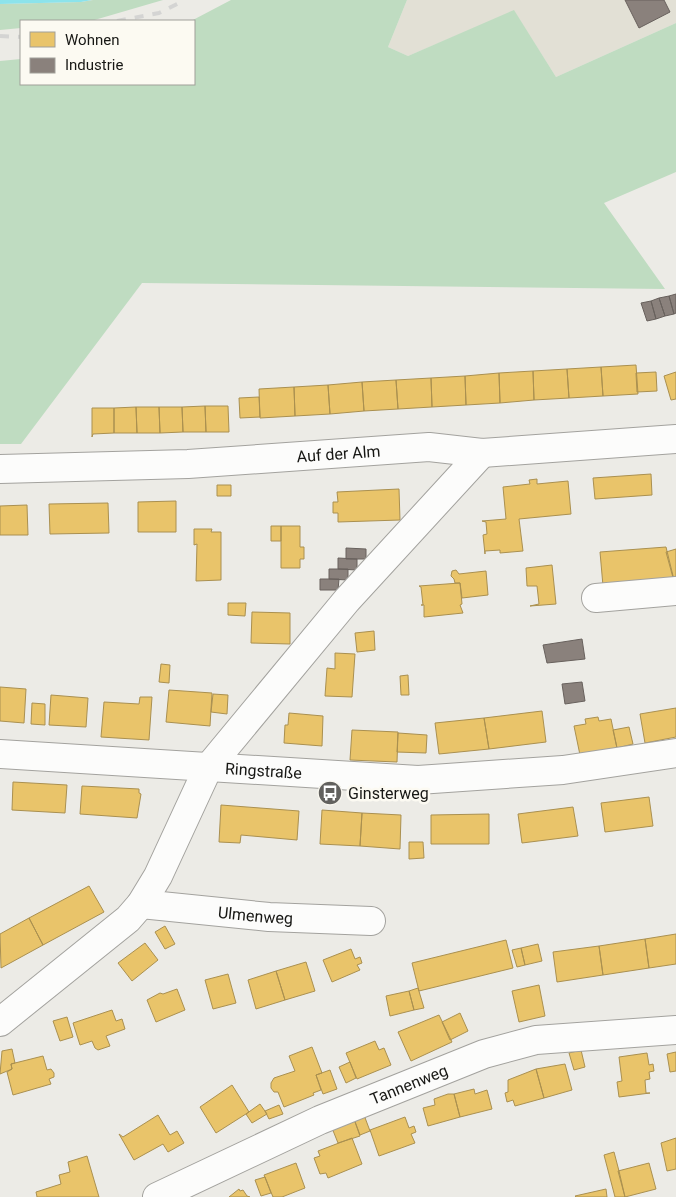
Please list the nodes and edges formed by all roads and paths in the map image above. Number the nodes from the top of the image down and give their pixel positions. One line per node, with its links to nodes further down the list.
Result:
1 (676, 439): 2 (street, Auf der Alm)
2 (482, 453): 3 (street, Auf der Alm); 8 (street)
3 (0, 468)
4 (676, 591): 5 (street)
5 (596, 598)
6 (676, 753): 8 (street, Ringstraße)
7 (0, 754): 8 (street, Ringstraße)
8 (208, 768): 9 (street)
9 (141, 904): 10 (street, Ulmenweg); 11 (street)
10 (371, 921)
11 (0, 1022)
12 (676, 1030): 13 (street, Tannenweg)
13 (157, 1197)

